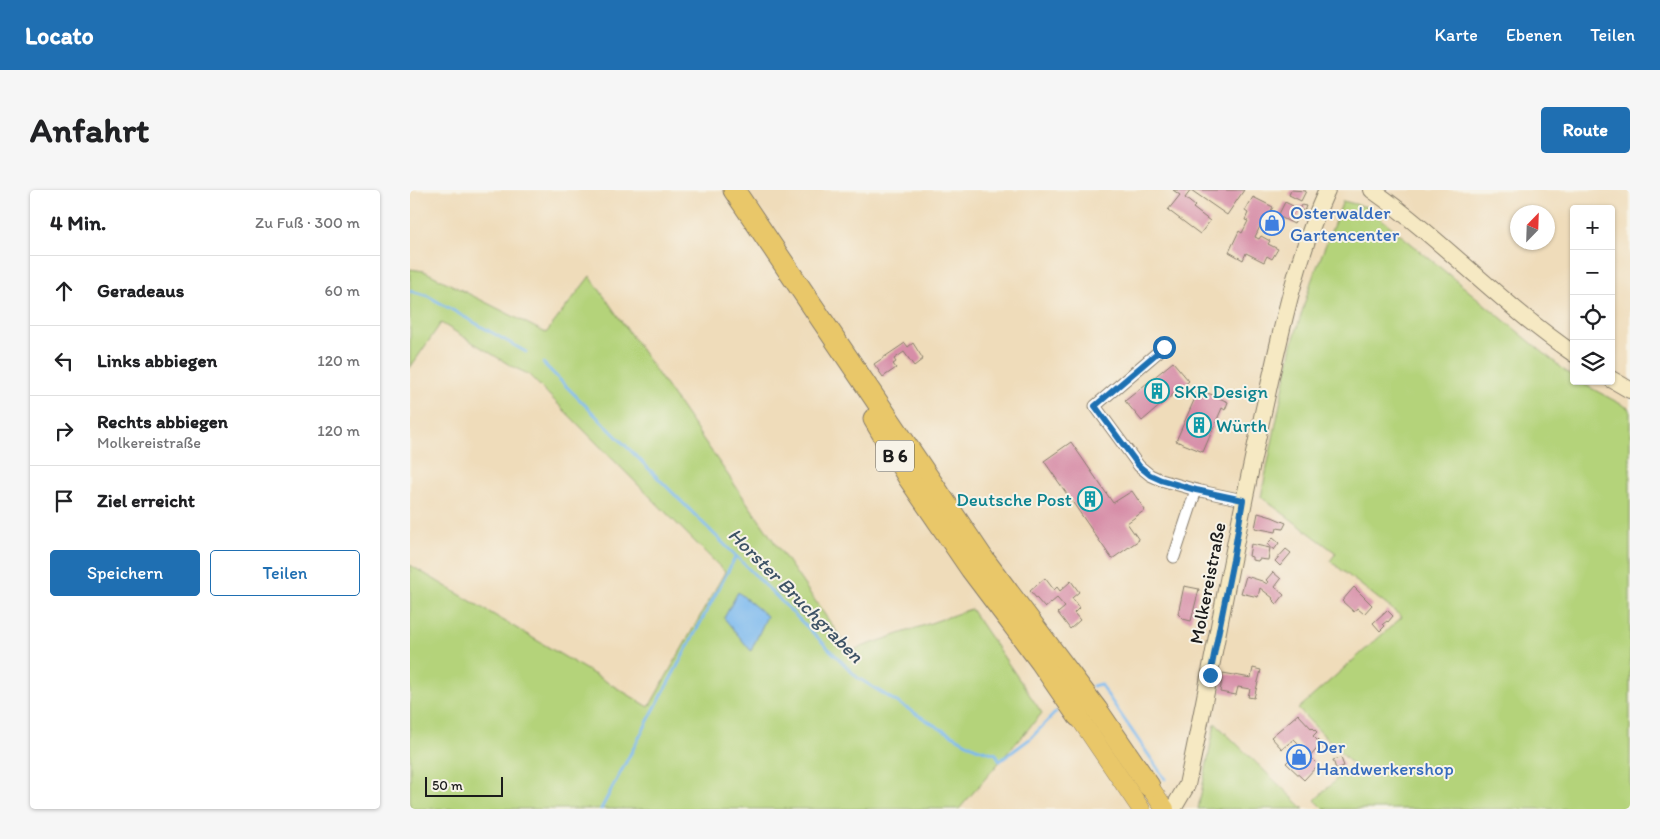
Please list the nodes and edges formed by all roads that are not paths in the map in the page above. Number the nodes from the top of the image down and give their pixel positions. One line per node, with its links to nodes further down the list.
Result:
1 (721, 190): 12 (highway, B 6)
2 (734, 190): 12 (highway, B 6)
3 (1327, 190): 10 (street, Molkereistraße)
4 (1372, 190): 6 (street)
5 (1164, 347): 9 (street)
6 (1570, 351)
7 (1615, 381): 8 (street)
8 (1630, 390)
9 (1196, 490): 10 (street); 11 (street)
10 (1243, 500): 16 (street, Molkereistraße)
11 (1174, 557)
12 (1088, 713): 13 (highway, B 6); 14 (main road, B 6)
13 (1149, 786): 15 (main road, B 6)
14 (1141, 809)
15 (1165, 809)
16 (1173, 809)

